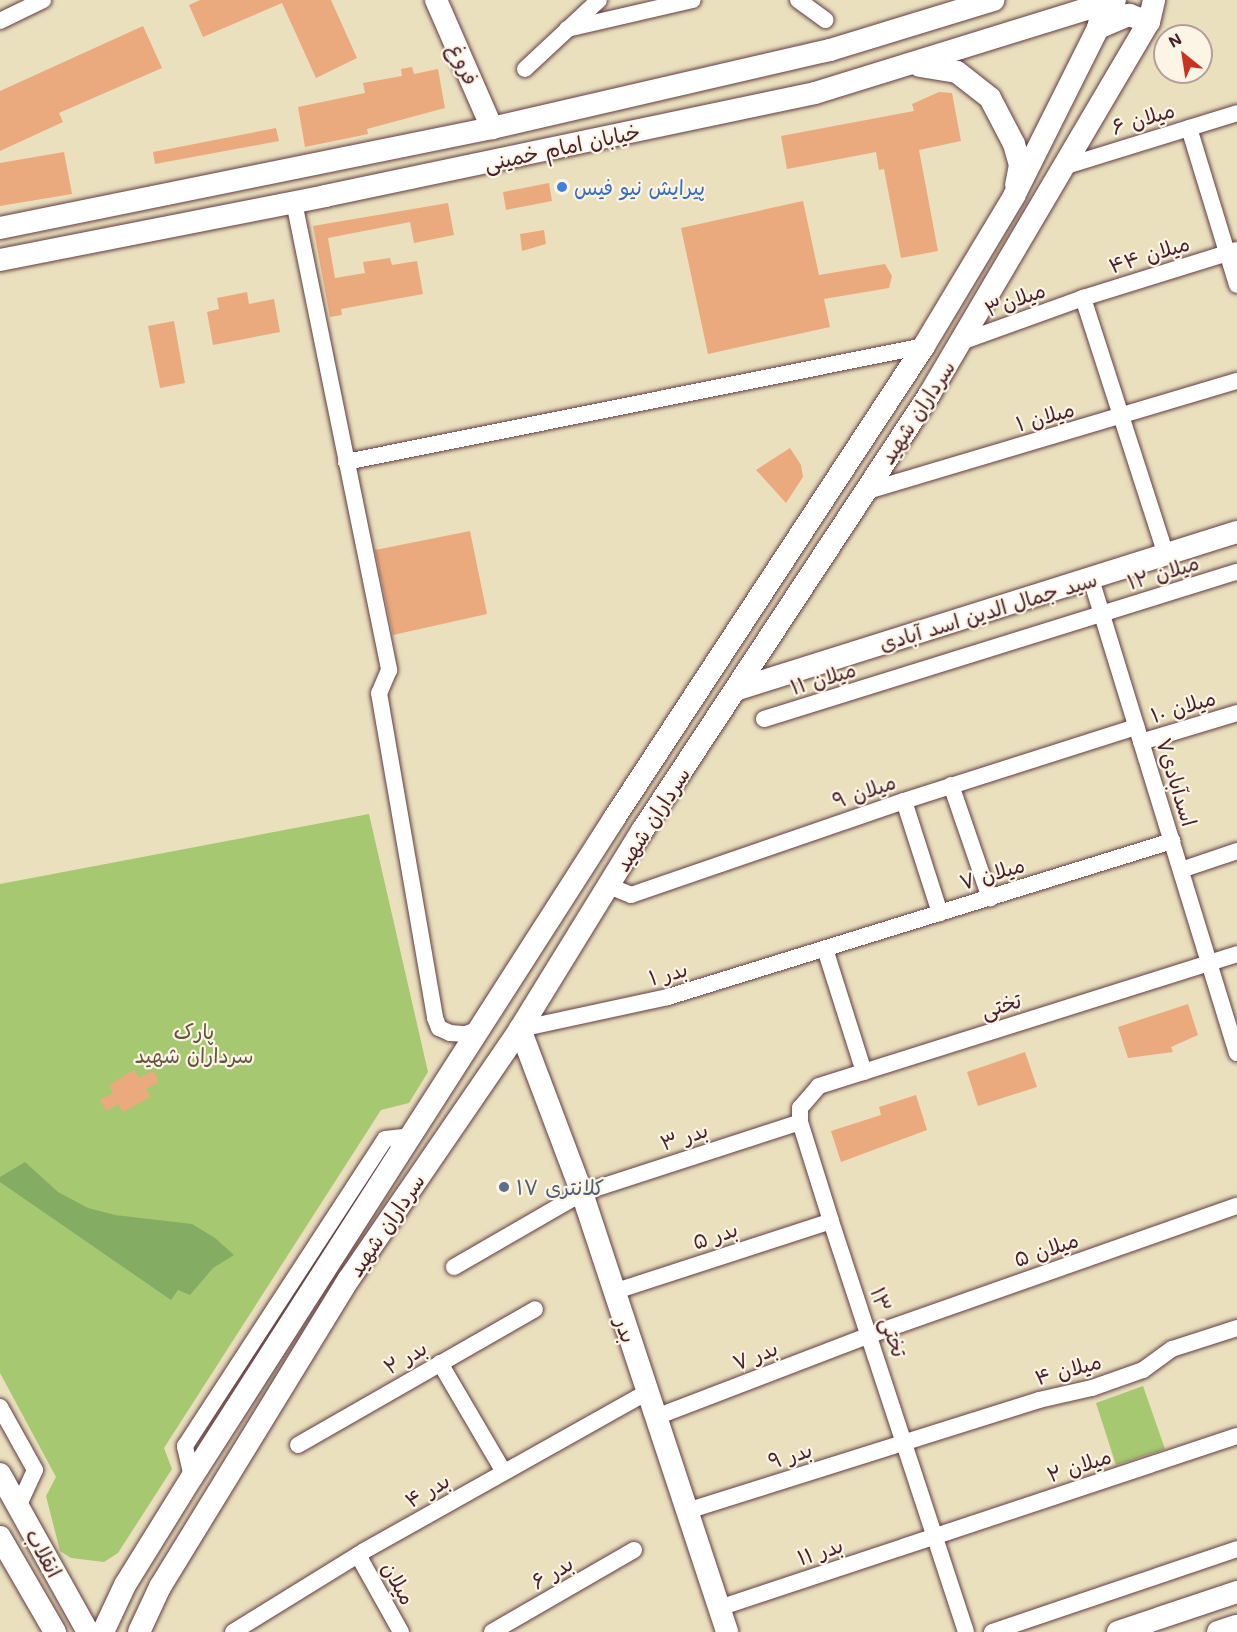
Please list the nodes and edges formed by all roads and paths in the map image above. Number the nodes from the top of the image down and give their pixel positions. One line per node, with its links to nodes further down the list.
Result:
1 (599, 0): 13 (street)
2 (693, 0): 13 (street)
3 (798, 0): 9 (street)
4 (994, 0): 17 (street, خیابان امام خمینی)
5 (1154, 0): 11 (street, سرداران شهید)
6 (1108, 1): 12 (street, سرداران شهید); 15 (street, خیابان امام خمینی)
7 (33, 2): 10 (street)
8 (441, 3): 17 (street, فروغ)
9 (826, 20)
10 (0, 21)
11 (1149, 22): 12 (street); 20 (street, سرداران شهید)
12 (1098, 28): 21 (street, سرداران شهید)
13 (567, 29): 14 (street)
14 (525, 69)
15 (898, 70): 21 (street); 22 (street, خیابان امام خمینی)
16 (1237, 113): 18 (street, میلان ۶)
17 (492, 128): 19 (street, خیابان امام خمینی)
18 (1189, 128): 20 (street, میلان ۶); 25 (street)
19 (319, 165): 22 (street); 24 (street, خیابان امام خمینی)
20 (1063, 167): 29 (street, سرداران شهید)
21 (1014, 195): 30 (street, سرداران شهید)
22 (325, 196): 23 (street, خیابان امام خمینی)
23 (294, 202): 26 (street, خیابان امام خمینی); 35 (street)
24 (0, 228)
25 (1232, 251): 27 (street); 28 (street, میلان ۴۴)
26 (0, 260)
27 (1237, 285)
28 (1083, 298): 29 (street, میلان۳); 34 (street)
29 (961, 342): 33 (street, سرداران شهید)
30 (924, 346): 31 (street, سرداران شهید); 35 (street)
31 (903, 379): 33 (street); 48 (street, سرداران شهید)
32 (1237, 381): 34 (street, میلان ۱)
33 (929, 395): 36 (street, سرداران شهید)
34 (1122, 417): 36 (street, میلان ۱); 38 (street)
35 (346, 462): 59 (street)
36 (864, 492): 42 (street, سرداران شهید)
37 (1237, 532): 38 (street, سید جمال الدین اسد آبادی)
38 (1166, 555): 40 (street, سید جمال الدین اسد آبادی)
39 (1237, 572): 41 (street, میلان ۱۲)
40 (1091, 579): 41 (street, اسدآبادی۷); 42 (street, سید جمال الدین اسد آبادی)
41 (1102, 615): 44 (street, میلان ۱۱); 45 (street, اسدآبادی۷)
42 (738, 689): 49 (street, سرداران شهید)
43 (1237, 713): 45 (street, میلان ۱۰)
44 (764, 719)
45 (1139, 734): 46 (street, میلان ۹); 50 (street, اسدآبادی۷)
46 (951, 785): 47 (street, میلان ۹); 54 (street)
47 (904, 801): 53 (street, میلان ۹); 55 (street)
48 (615, 817): 49 (street); 59 (street, سرداران شهید)
49 (642, 831): 53 (street, سرداران شهید)
50 (1172, 841): 52 (street, اسدآبادی۷); 54 (street, میلان ۷)
51 (1237, 851): 52 (street)
52 (1181, 870): 58 (street, اسدآبادی۷)
53 (609, 886): 60 (street, سرداران شهید)
54 (990, 898): 55 (street, میلان ۷)
55 (939, 913): 56 (street, میلان ۷)
56 (825, 948): 60 (street, بدر ۱); 62 (street)
57 (1237, 954): 58 (street, تختی)
58 (1209, 963): 61 (street, اسدآبادی۷); 62 (street, تختی)
59 (483, 1028): 93 (street, سرداران شهید)
60 (520, 1029): 64 (street, بدر); 94 (street, سرداران شهید)
61 (1237, 1053)
62 (864, 1072): 63 (street, تختی)
63 (800, 1122): 64 (street, بدر ۳); 66 (street, تختی ۱۳)
64 (582, 1193): 67 (street, بدر ۳); 68 (street, بدر)
65 (1237, 1206): 71 (street, میلان ۵)
66 (831, 1221): 68 (street, بدر ۵); 71 (street, تختی ۱۳)
67 (454, 1267)
68 (614, 1292): 73 (street, بدر)
69 (535, 1309): 72 (street, بدر ۲)
70 (1237, 1328): 77 (street, میلان ۴)
71 (870, 1335): 75 (street, بدر ۷); 77 (street, تختی ۱۳)
72 (440, 1363): 78 (street, بدر ۲); 79 (street)
73 (646, 1392): 75 (street, بدر); 79 (street, بدر ۴)
74 (0, 1407): 81 (street)
75 (656, 1417): 82 (street, بدر)
76 (1237, 1436): 84 (street, میلان ۲)
77 (906, 1443): 82 (street, بدر ۹); 84 (street, تختی ۱۳)
78 (298, 1445)
79 (504, 1472): 87 (street, بدر ۴)
80 (0, 1474): 81 (street, انقلاب)
81 (18, 1507): 92 (street, انقلاب)
82 (687, 1511): 89 (street, بدر)
83 (0, 1537): 91 (street, انقلاب)
84 (934, 1537): 89 (street, بدر ۱۱); 99 (street, تختی ۱۳)
85 (1237, 1549): 100 (street)
86 (634, 1550): 97 (street, بدر ۶)
87 (358, 1555): 95 (street, بدر ۴); 96 (street, میلان)
88 (1237, 1592): 101 (street)
89 (719, 1608): 98 (street, بدر)
90 (1237, 1626): 102 (street)
91 (55, 1632)
92 (88, 1632)
93 (103, 1632)
94 (139, 1632)
95 (233, 1632)
96 (401, 1632)
97 (492, 1632)
98 (727, 1632)
99 (966, 1632)
100 (992, 1632)
101 (1118, 1632)
102 (1218, 1632)

